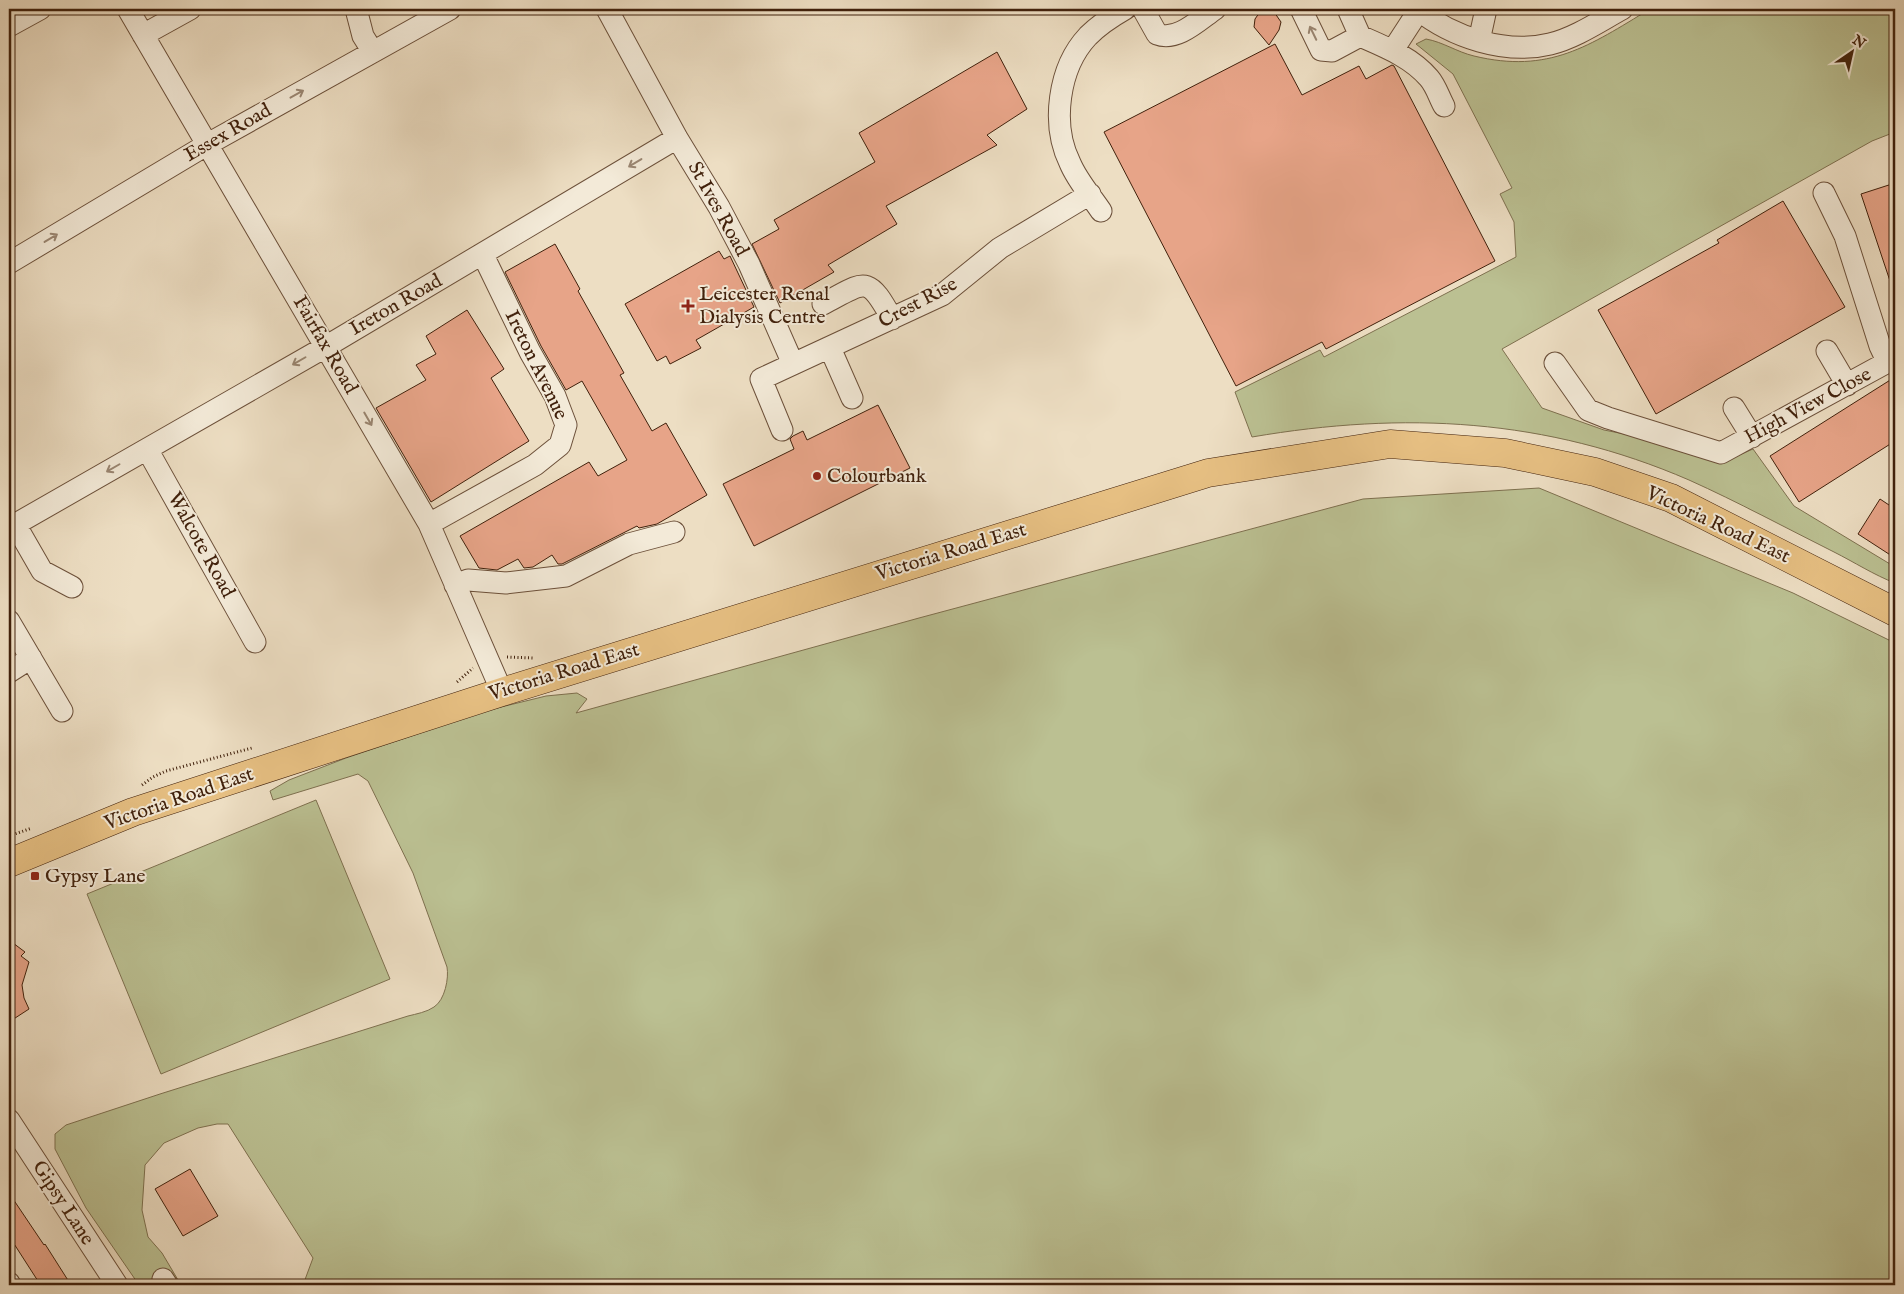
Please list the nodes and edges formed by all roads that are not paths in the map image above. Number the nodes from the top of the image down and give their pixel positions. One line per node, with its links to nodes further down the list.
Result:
1 (40, 9): 15 (street)
2 (128, 9): 16 (street, Fairfax Road)
3 (190, 9): 16 (street)
4 (356, 9): 20 (street)
5 (450, 9): 20 (street, Essex Road)
6 (607, 9): 22 (street, St Ives Road)
7 (1124, 9): 25 (street)
8 (1143, 9): 9 (street)
9 (1215, 9)
10 (1301, 9): 17 (street, one-way to 10)
11 (1348, 9): 17 (street)
12 (1486, 9): 18 (street)
13 (1622, 9): 18 (street)
14 (1418, 10): 18 (street); 19 (street)
15 (9, 26)
16 (143, 35): 23 (street, Fairfax Road)
17 (1360, 36): 19 (street)
18 (1478, 41)
19 (1393, 50): 21 (street)
20 (373, 52): 23 (street, Essex Road, one-way to 20)
21 (1444, 106)
22 (677, 138): 27 (street, Ireton Road, one-way to 27); 36 (street, St Ives Road)
23 (208, 144): 28 (street, Essex Road, one-way to 23); 31 (street, Fairfax Road)
24 (1824, 193): 34 (street)
25 (1090, 194): 26 (street); 30 (street, Crest Rise)
26 (1101, 211)
27 (482, 255): 31 (street, Ireton Road); 43 (street, Ireton Avenue)
28 (9, 263)
29 (823, 304): 30 (street)
30 (892, 319): 32 (street, Crest Rise)
31 (327, 346): 42 (street, Ireton Road, one-way to 42); 43 (street, Fairfax Road, one-way to 43)
32 (830, 348): 36 (street, Crest Rise); 38 (street)
33 (1827, 351): 37 (street)
34 (1892, 361): 37 (street, High View Close)
35 (1555, 363): 41 (street, High View Close)
36 (794, 364): 40 (street, Crest Rise)
37 (1847, 385): 41 (street, High View Close)
38 (852, 398)
39 (1734, 408): 41 (street)
40 (782, 430)
41 (1752, 437)
42 (148, 449): 44 (street, Ireton Road, one-way to 44); 50 (street, Walcote Road)
43 (428, 524): 46 (street, Fairfax Road)
44 (12, 526): 47 (street)
45 (674, 532): 46 (street)
46 (455, 585): 53 (street, Fairfax Road)
47 (72, 587)
48 (1895, 612): 53 (highway, Victoria Road East)
49 (9, 620): 51 (street)
50 (255, 642)
51 (31, 658): 52 (street); 54 (street)
52 (9, 672)
53 (502, 692): 55 (highway, Victoria Road East)
54 (62, 711)
55 (9, 864)
56 (9, 1120): 57 (street, Gipsy Lane)
57 (117, 1285)

